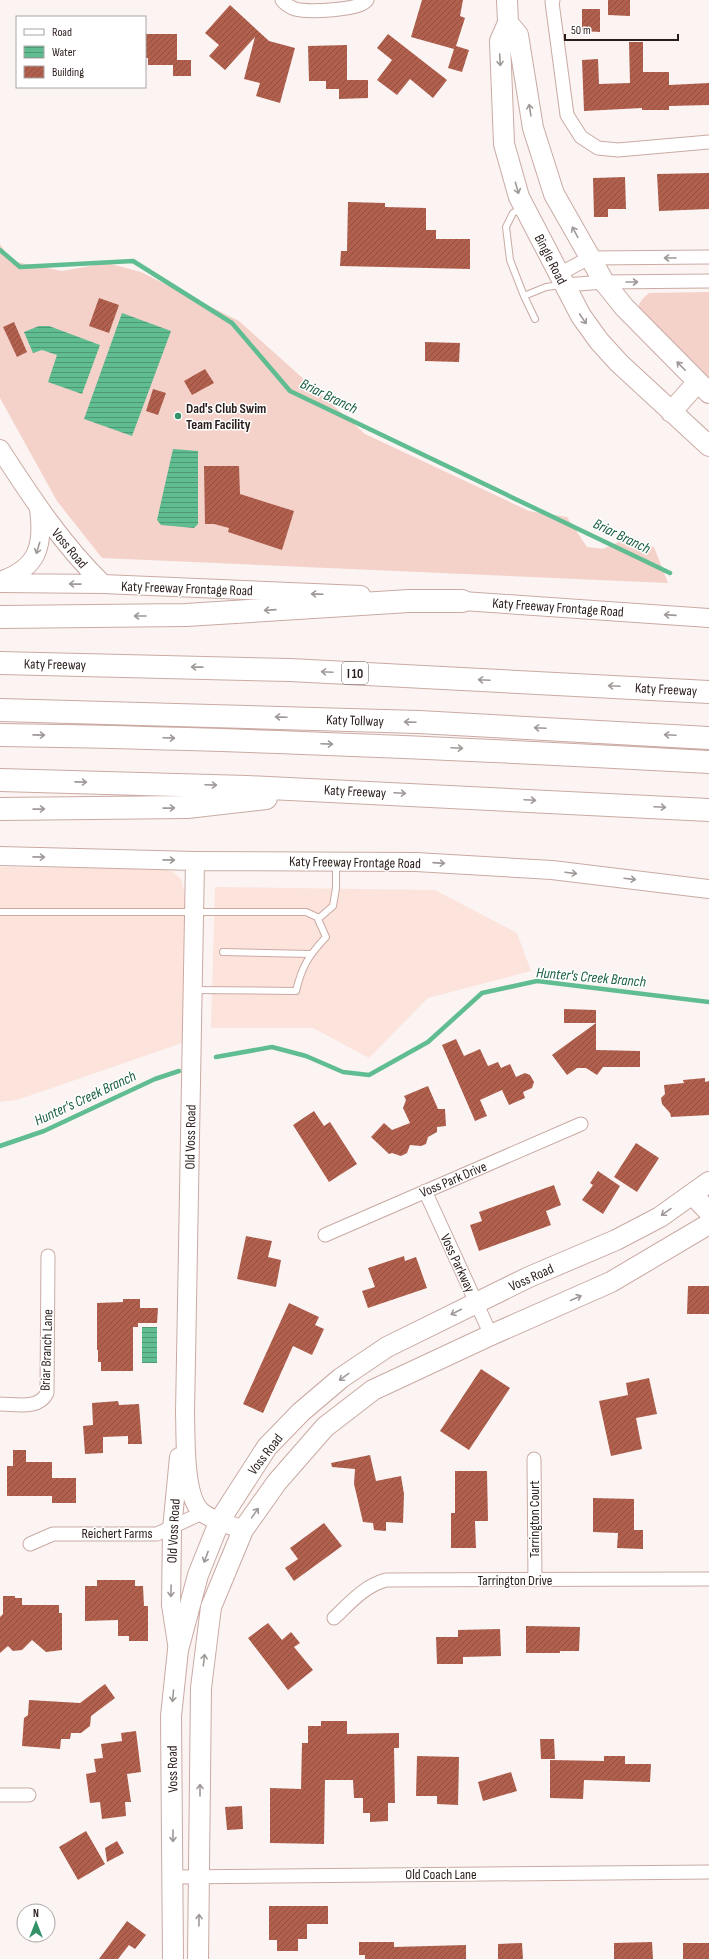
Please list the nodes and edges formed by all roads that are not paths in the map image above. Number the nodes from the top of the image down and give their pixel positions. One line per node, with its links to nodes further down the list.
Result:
1 (282, 0): 2 (street)
2 (367, 0)
3 (508, 0): 5 (main road, Bingle Road)
4 (553, 0): 6 (street)
5 (508, 23): 7 (main road, Bingle Road, one-way to 7); 8 (main road, one-way to 5)
6 (709, 142)
7 (525, 207): 11 (main road, Bingle Road); 13 (lane)
8 (590, 258): 9 (street, one-way to 8); 11 (street); 12 (main road)
9 (709, 258)
10 (709, 281): 12 (street, one-way to 10)
11 (557, 282): 12 (street); 13 (lane); 16 (main road, Bingle Road, one-way to 16)
12 (604, 282): 15 (main road, one-way to 12)
13 (524, 296): 14 (lane)
14 (535, 319)
15 (703, 388): 16 (main road)
16 (671, 412): 17 (main road, Bingle Road)
17 (709, 446)
18 (0, 449): 19 (main road, Voss Road)
19 (39, 509): 20 (main road, Voss Road, one-way to 20); 21 (main road, Voss Road)
20 (0, 582): 21 (main road, Katy Freeway Frontage Road, one-way to 20)
21 (103, 584): 22 (main road, Katy Freeway Frontage Road, one-way to 21)
22 (462, 601): 23 (highway, one-way to 23); 24 (main road, Katy Freeway Frontage Road, one-way to 22)
23 (0, 617)
24 (709, 618)
25 (0, 663): 26 (highway, Katy Freeway / I 10, one-way to 25)
26 (709, 692)
27 (0, 710): 29 (highway, Katy Tollway, one-way to 27)
28 (0, 735): 30 (highway, Katy Tollway, one-way to 30)
29 (709, 738)
30 (709, 762)
31 (0, 780): 32 (highway, Katy Freeway, one-way to 32)
32 (333, 790): 33 (highway, one-way to 32); 34 (highway, Katy Freeway, one-way to 34)
33 (0, 809)
34 (709, 810)
35 (0, 856): 36 (main road, Katy Freeway Frontage Road, one-way to 36)
36 (195, 861): 37 (main road, Katy Freeway Frontage Road); 40 (main road, Old Voss Road)
37 (336, 862): 38 (main road, Katy Freeway Frontage Road, one-way to 38); 41 (lane)
38 (709, 889)
39 (0, 912): 40 (lane)
40 (194, 912): 41 (lane); 44 (main road, Old Voss Road)
41 (318, 919): 43 (lane)
42 (223, 952): 43 (lane)
43 (310, 954): 44 (lane)
44 (193, 990): 56 (main road, Old Voss Road)
45 (581, 1124): 47 (street, Voss Park Drive)
46 (709, 1182): 48 (main road, Voss Road)
47 (425, 1191): 51 (street, Voss Park Drive); 53 (street, Voss Parkway)
48 (692, 1194): 49 (main road); 53 (main road, Voss Road, one-way to 53)
49 (709, 1212)
50 (709, 1224): 54 (main road, Voss Road, one-way to 50)
51 (325, 1235)
52 (48, 1256): 55 (street, Briar Branch Lane)
53 (476, 1302): 54 (street, Voss Parkway); 58 (main road, Voss Road, one-way to 58)
54 (491, 1335): 60 (main road, Voss Road, one-way to 54)
55 (0, 1404)
56 (185, 1412): 58 (main road, Old Voss Road); 59 (main road, Old Voss Road)
57 (534, 1459): 63 (street, Tarrington Court)
58 (211, 1517): 59 (street, Reichert Farms); 60 (main road); 65 (main road, Voss Road, one-way to 65)
59 (172, 1529): 61 (street, Reichert Farms); 65 (main road, Old Voss Road, one-way to 65)
60 (243, 1530): 69 (main road, Voss Road, one-way to 60)
61 (30, 1544)
62 (709, 1579): 63 (street, Tarrington Drive)
63 (535, 1580): 64 (street, Tarrington Drive)
64 (334, 1618)
65 (178, 1650): 70 (main road, Voss Road, one-way to 70)
66 (0, 1795): 67 (street)
67 (29, 1795)
68 (709, 1872): 69 (street, Old Coach Lane)
69 (200, 1876): 70 (street, Old Coach Lane); 72 (main road, Voss Road, one-way to 69)
70 (173, 1877): 71 (main road, Voss Road)
71 (173, 1959)
72 (198, 1959)

